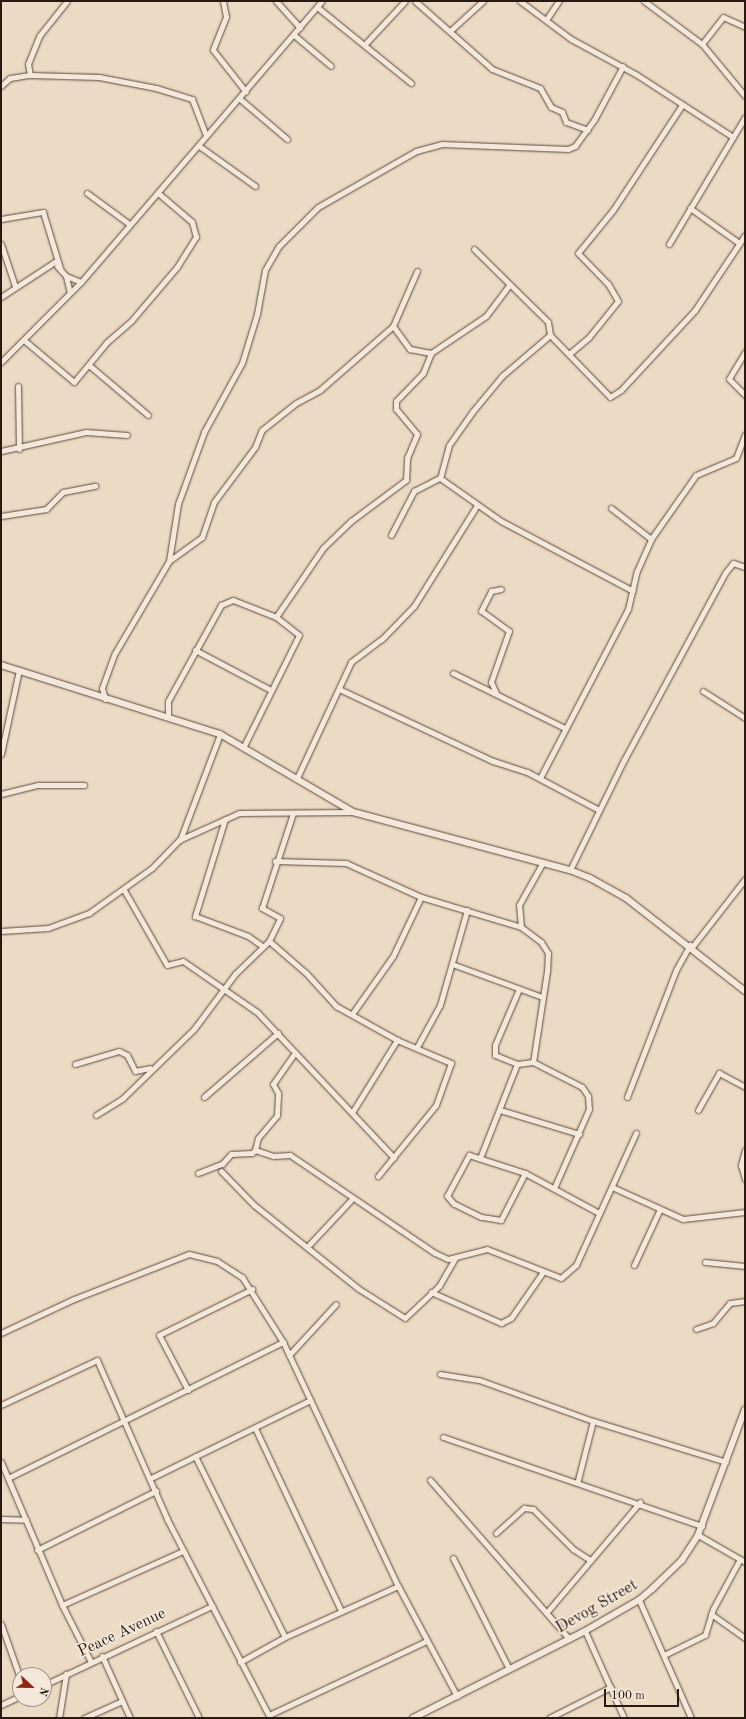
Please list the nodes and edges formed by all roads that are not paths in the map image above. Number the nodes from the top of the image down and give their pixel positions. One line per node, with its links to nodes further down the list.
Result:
1 (67, 1): 21 (street)
2 (223, 1): 24 (street)
3 (276, 1): 14 (street)
4 (322, 1): 11 (street)
5 (405, 1): 17 (street)
6 (415, 1): 15 (street)
7 (483, 1): 15 (street)
8 (520, 1): 12 (street)
9 (559, 1): 12 (street)
10 (646, 1): 18 (street)
11 (317, 7): 14 (street); 17 (street)
12 (546, 20): 20 (street)
13 (745, 27): 18 (street)
14 (300, 28): 16 (street)
15 (450, 31): 29 (street)
16 (294, 35): 19 (street); 24 (street)
17 (366, 43): 22 (street)
18 (702, 44): 25 (street)
19 (331, 66)
20 (623, 66): 27 (street); 29 (street)
21 (30, 75): 23 (street); 30 (street)
22 (411, 83)
23 (1, 86)
24 (246, 92): 26 (street)
25 (745, 96)
26 (240, 99): 30 (street); 32 (street)
27 (682, 105): 31 (street); 58 (street)
28 (745, 118): 31 (street)
29 (588, 130): 75 (street)
30 (206, 135): 33 (street)
31 (733, 137): 37 (street)
32 (287, 139)
33 (198, 146): 34 (street); 36 (street)
34 (255, 186)
35 (87, 193): 39 (street)
36 (158, 193): 39 (street); 60 (street)
37 (690, 208): 41 (street); 43 (street)
38 (1, 219): 45 (street)
39 (129, 224): 48 (street)
40 (745, 235): 41 (street)
41 (739, 243): 58 (street)
42 (1, 244): 50 (street)
43 (669, 244)
44 (474, 249): 49 (street)
45 (55, 262): 47 (street); 50 (street)
46 (417, 271): 53 (street)
47 (66, 276): 48 (street); 51 (street)
48 (81, 282): 51 (street)
49 (509, 285): 54 (street); 57 (street)
50 (15, 286): 52 (street)
51 (70, 293): 55 (street)
52 (1, 297)
53 (393, 326): 57 (street); 75 (street)
54 (550, 336): 58 (street); 68 (street)
55 (24, 341): 59 (street); 60 (street)
56 (745, 352): 62 (street)
57 (431, 353): 79 (street)
58 (569, 354)
59 (1, 362)
60 (90, 366): 63 (street)
61 (18, 386): 66 (street)
62 (745, 395)
63 (148, 415)
64 (127, 435): 66 (street)
65 (745, 435): 74 (street)
66 (19, 449): 67 (street)
67 (1, 451)
68 (440, 478): 70 (street); 73 (street)
69 (95, 486): 72 (street)
70 (477, 505): 78 (street); 85 (street)
71 (611, 508): 74 (street)
72 (1, 516)
73 (391, 535)
74 (651, 539): 78 (street)
75 (170, 561): 88 (street)
76 (745, 566): 99 (street)
77 (501, 589): 87 (street)
78 (633, 591): 91 (street)
79 (276, 617): 80 (street); 84 (street)
80 (195, 650): 84 (street); 89 (street)
81 (1, 666): 82 (street)
82 (19, 670): 88 (street); 94 (street)
83 (454, 673): 87 (street)
84 (269, 689): 93 (street)
85 (339, 689): 95 (street); 96 (street)
86 (703, 691): 90 (street)
87 (496, 693): 91 (street)
88 (105, 699): 89 (street)
89 (168, 717): 92 (street)
90 (745, 718)
91 (566, 728): 96 (street)
92 (220, 734): 93 (street); 103 (street)
93 (244, 746): 95 (street)
94 (1, 754)
95 (297, 778): 100 (street)
96 (540, 778): 99 (street)
97 (84, 785): 98 (street)
98 (1, 794)
99 (599, 810): 106 (street)
100 (353, 812): 101 (street); 105 (street)
101 (293, 813): 102 (street); 104 (street)
102 (224, 819): 103 (street); 115 (street)
103 (180, 840): 109 (street)
104 (275, 861): 110 (street); 114 (street)
105 (543, 862): 106 (street); 112 (street)
106 (570, 870): 116 (street)
107 (745, 879): 108 (street)
108 (743, 885): 116 (street)
109 (124, 890): 113 (street); 120 (street)
110 (420, 897): 111 (street); 122 (street)
111 (467, 910): 112 (street); 117 (street)
112 (521, 927): 121 (street)
113 (1, 931)
114 (268, 941): 115 (street); 122 (street)
115 (261, 945): 120 (street)
116 (691, 946): 119 (street); 133 (street)
117 (452, 964): 118 (street); 125 (street)
118 (519, 989): 121 (street); 129 (street)
119 (745, 991)
120 (224, 992): 123 (street); 130 (street)
121 (542, 997): 127 (street)
122 (352, 1014): 124 (street)
123 (278, 1033): 126 (street); 132 (street)
124 (397, 1040): 125 (street); 136 (street)
125 (417, 1048): 142 (street)
126 (295, 1053): 136 (street); 140 (street)
127 (533, 1062): 129 (street); 139 (street)
128 (75, 1064): 130 (street)
129 (517, 1064): 134 (street)
130 (151, 1068): 137 (street)
131 (745, 1087): 135 (street)
132 (204, 1097)
133 (627, 1097)
134 (500, 1110): 139 (street); 143 (street)
135 (698, 1110)
136 (353, 1111): 142 (street)
137 (96, 1115)
138 (636, 1133): 150 (street)
139 (579, 1134): 149 (street)
140 (255, 1150): 145 (street); 151 (street)
141 (745, 1150): 148 (street)
142 (394, 1158): 147 (street)
143 (480, 1158): 146 (street); 146 (street)
144 (221, 1171): 155 (street)
145 (198, 1173)
146 (525, 1173): 149 (street)
147 (378, 1176)
148 (745, 1179)
149 (555, 1186): 154 (street)
150 (612, 1187): 152 (street); 154 (street)
151 (351, 1200): 155 (street); 156 (street)
152 (660, 1209): 153 (street); 158 (street)
153 (745, 1212)
154 (599, 1213): 160 (street)
155 (306, 1247): 162 (street)
156 (455, 1258): 160 (street); 162 (street)
157 (705, 1262): 159 (street)
158 (634, 1266)
159 (745, 1266)
160 (542, 1272): 162 (street)
161 (252, 1288): 166 (street); 167 (street); 170 (street)
162 (431, 1292)
163 (745, 1301): 165 (street)
164 (336, 1304): 168 (street)
165 (696, 1329)
166 (1, 1333)
167 (283, 1342): 168 (street); 170 (street)
168 (289, 1355): 171 (street)
169 (440, 1374): 175 (street)
170 (188, 1390): 174 (street)
171 (310, 1400): 176 (street); 197 (street)
172 (1, 1405): 174 (street)
173 (745, 1409): 180 (street, Devog Street)
174 (125, 1418): 181 (street); 182 (street)
175 (593, 1421): 180 (street); 184 (street)
176 (255, 1428): 178 (street); 201 (street)
177 (443, 1437): 184 (street)
178 (195, 1456): 182 (street); 207 (street)
179 (1, 1462): 181 (street)
180 (726, 1462): 189 (street, Devog Street)
181 (10, 1477): 188 (street)
182 (151, 1478): 185 (street)
183 (430, 1480): 202 (street)
184 (578, 1480): 186 (street)
185 (156, 1491): 192 (street); 193 (street)
186 (640, 1502): 189 (street); 195 (street)
187 (1, 1519): 188 (street)
188 (26, 1520): 192 (street)
189 (702, 1526): 191 (street, Devog Street)
190 (496, 1533): 195 (street)
191 (698, 1535): 196 (street); 198 (street, Devog Street)
192 (38, 1550): 199 (street)
193 (183, 1551): 199 (street); 200 (street)
194 (453, 1558): 216 (street)
195 (590, 1560): 202 (street)
196 (743, 1561): 203 (street)
197 (398, 1586): 201 (street); 210 (street)
198 (639, 1600): 206 (street, Devog Street); 211 (street)
199 (62, 1605): 213 (street)
200 (212, 1606): 205 (street, Peace Avenue); 214 (street)
201 (342, 1611): 207 (street)
202 (547, 1612): 209 (street)
203 (711, 1614): 208 (street); 211 (street)
204 (1, 1624): 215 (street)
205 (156, 1631): 212 (street, Peace Avenue); 228 (street)
206 (585, 1631): 209 (street, Devog Street); 219 (street)
207 (285, 1637): 214 (street)
208 (745, 1638)
209 (569, 1639): 216 (street, Devog Street)
210 (426, 1641): 220 (street); 224 (street)
211 (664, 1655): 232 (street)
212 (102, 1656): 213 (street, Peace Avenue); 222 (street)
213 (91, 1662): 217 (street, Peace Avenue)
214 (240, 1662): 224 (street)
215 (16, 1667)
216 (510, 1669): 220 (street, Devog Street)
217 (66, 1674): 218 (street, Peace Avenue); 225 (street)
218 (52, 1681)
219 (611, 1687): 230 (street); 231 (street)
220 (457, 1696): 229 (street, Devog Street)
221 (12, 1700): 223 (street)
222 (122, 1700): 226 (street); 227 (street)
223 (1, 1705)
224 (270, 1717)
225 (59, 1718)
226 (84, 1718)
227 (130, 1718)
228 (199, 1718)
229 (413, 1718)
230 (549, 1718)
231 (624, 1718)
232 (691, 1718)

